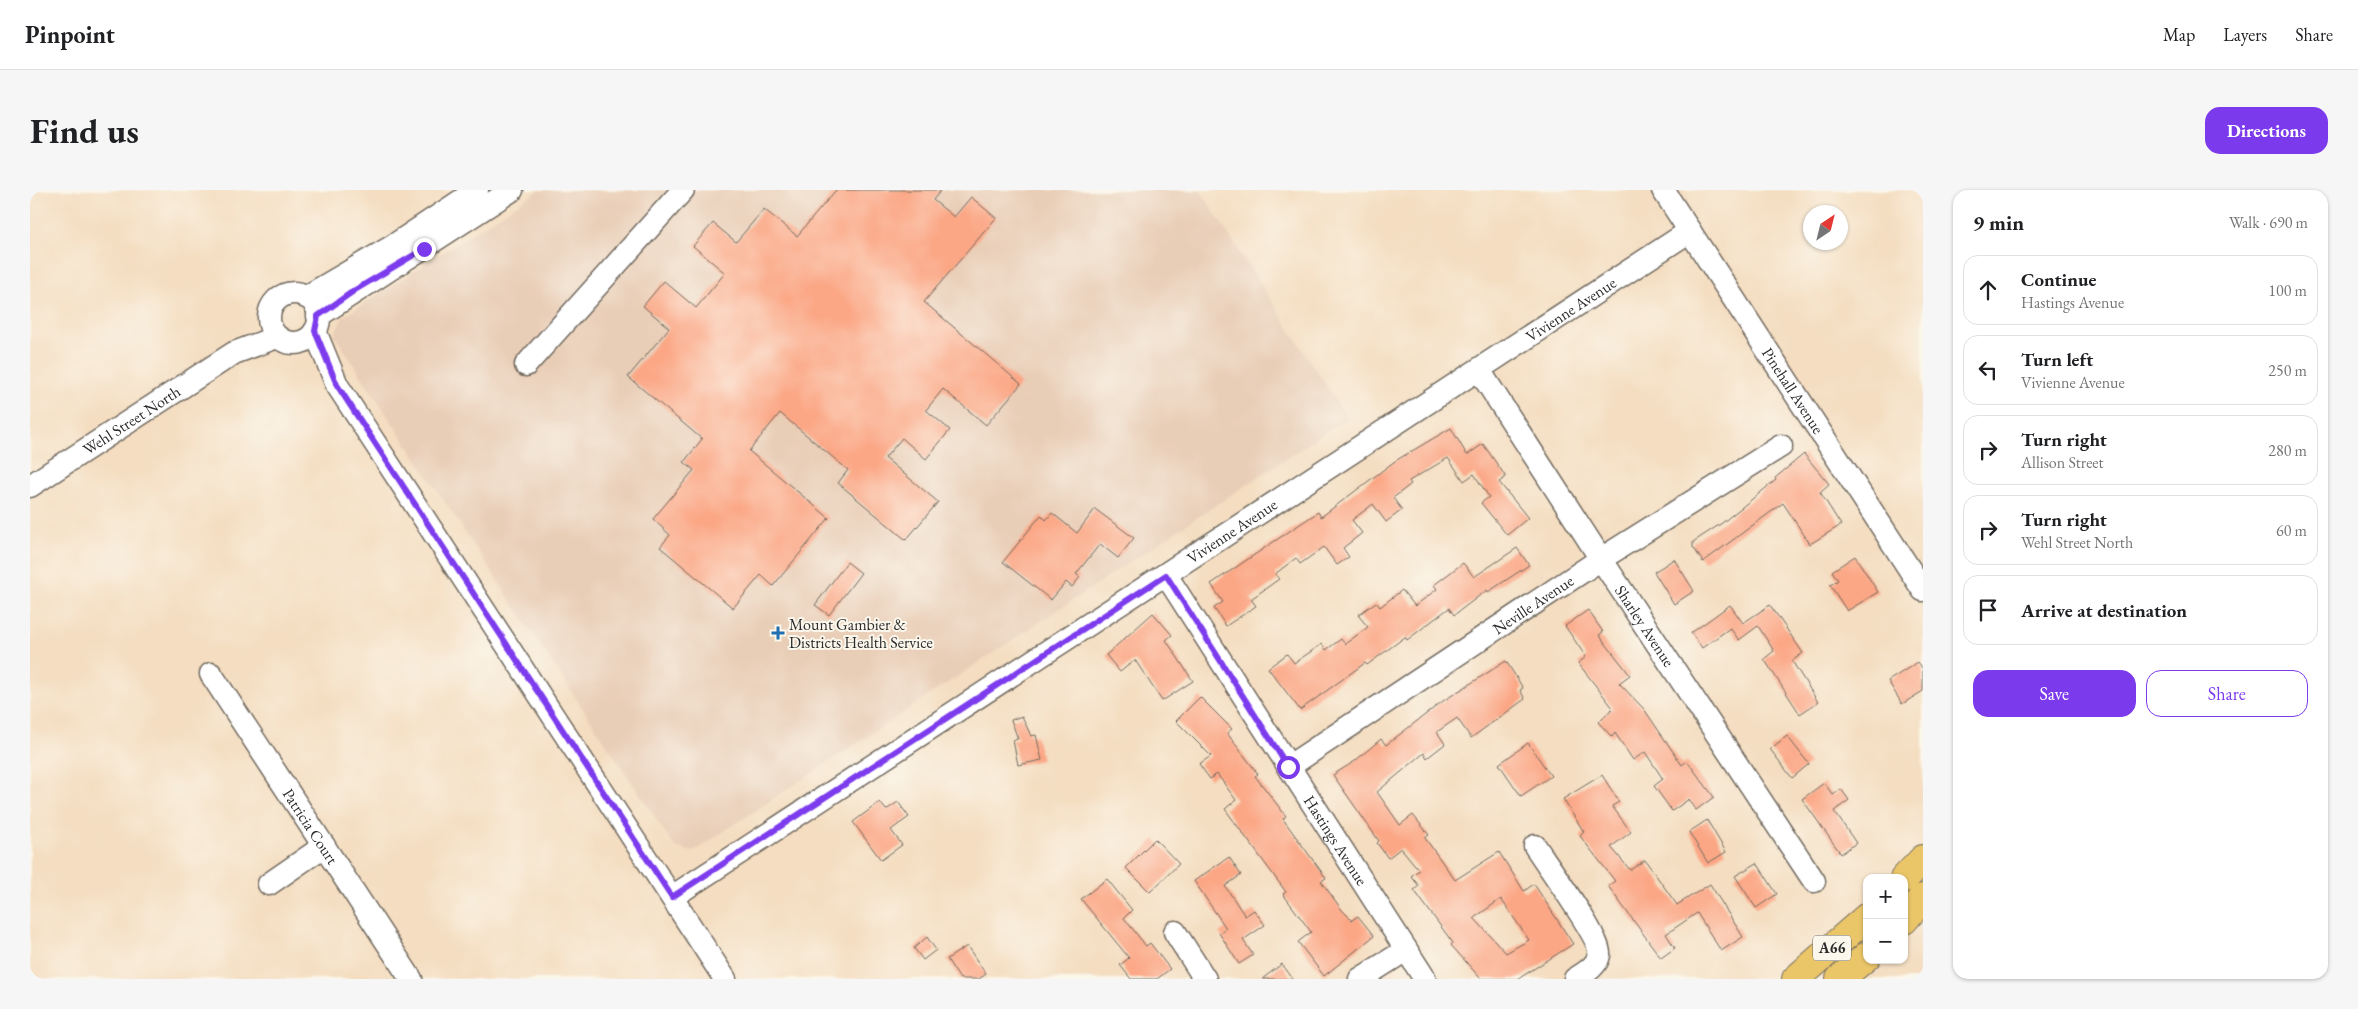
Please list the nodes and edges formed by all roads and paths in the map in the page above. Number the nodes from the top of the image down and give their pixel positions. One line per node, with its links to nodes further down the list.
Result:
1 (477, 190): 6 (street)
2 (512, 190): 8 (street)
3 (683, 190): 11 (street)
4 (1663, 190): 5 (street, Pinehall Avenue)
5 (1690, 231): 12 (street, Vivienne Avenue); 18 (street, Pinehall Avenue)
6 (306, 296): 7 (street); 8 (street)
7 (269, 315): 9 (street); 10 (street, Wehl Street North)
8 (316, 324): 9 (street); 13 (street)
9 (286, 340): 10 (street, Wehl Street North); 13 (street)
10 (234, 353): 15 (street, Wehl Street North)
11 (526, 365)
12 (1479, 370): 16 (street, Sharley Avenue); 17 (street, Vivienne Avenue)
13 (337, 385): 27 (street)
14 (1781, 446): 16 (street, Neville Avenue)
15 (30, 486)
16 (1601, 559): 20 (street, Neville Avenue); 25 (street, Sharley Avenue)
17 (1166, 575): 20 (street, Hastings Avenue); 27 (street, Vivienne Avenue)
18 (1923, 590)
19 (212, 674): 21 (street, Patricia Court)
20 (1288, 767): 32 (street, Hastings Avenue)
21 (324, 846): 26 (street); 34 (street, Patricia Court)
22 (1535, 846): 39 (street)
23 (1923, 859): 24 (highway)
24 (1908, 875)
25 (1814, 881)
26 (269, 884)
27 (672, 897): 35 (street)
28 (1923, 898): 30 (highway)
29 (1865, 919): 40 (highway, A66)
30 (1905, 919)
31 (1175, 932): 36 (street)
32 (1406, 950): 37 (street); 38 (street, Hastings Avenue)
33 (1863, 959): 41 (highway, A66)
34 (411, 979)
35 (725, 979)
36 (1206, 979)
37 (1360, 979)
38 (1425, 979)
39 (1575, 979)
40 (1796, 979)
41 (1840, 979)

